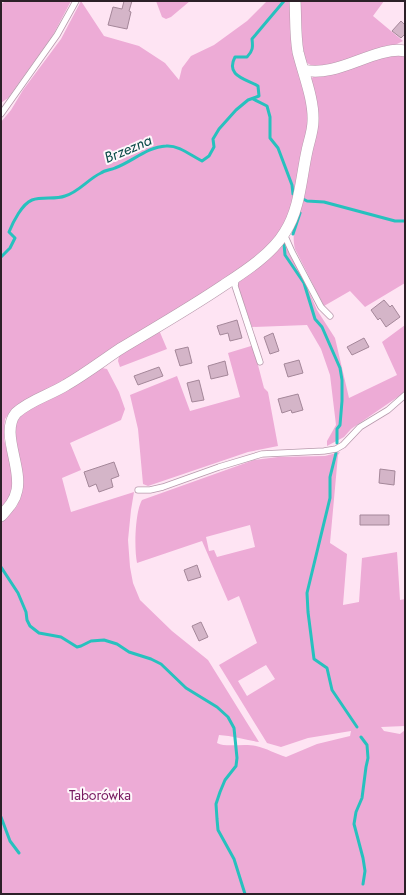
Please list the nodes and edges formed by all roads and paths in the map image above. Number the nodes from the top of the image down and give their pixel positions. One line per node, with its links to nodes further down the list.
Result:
1 (76, 1): 5 (lane)
2 (295, 1): 4 (street)
3 (405, 51): 4 (street)
4 (303, 70): 6 (street)
5 (1, 114)
6 (284, 234): 7 (street); 8 (lane)
7 (236, 278): 9 (lane); 12 (street)
8 (330, 316)
9 (260, 362)
10 (405, 395): 11 (lane)
11 (138, 490)
12 (1, 516)

